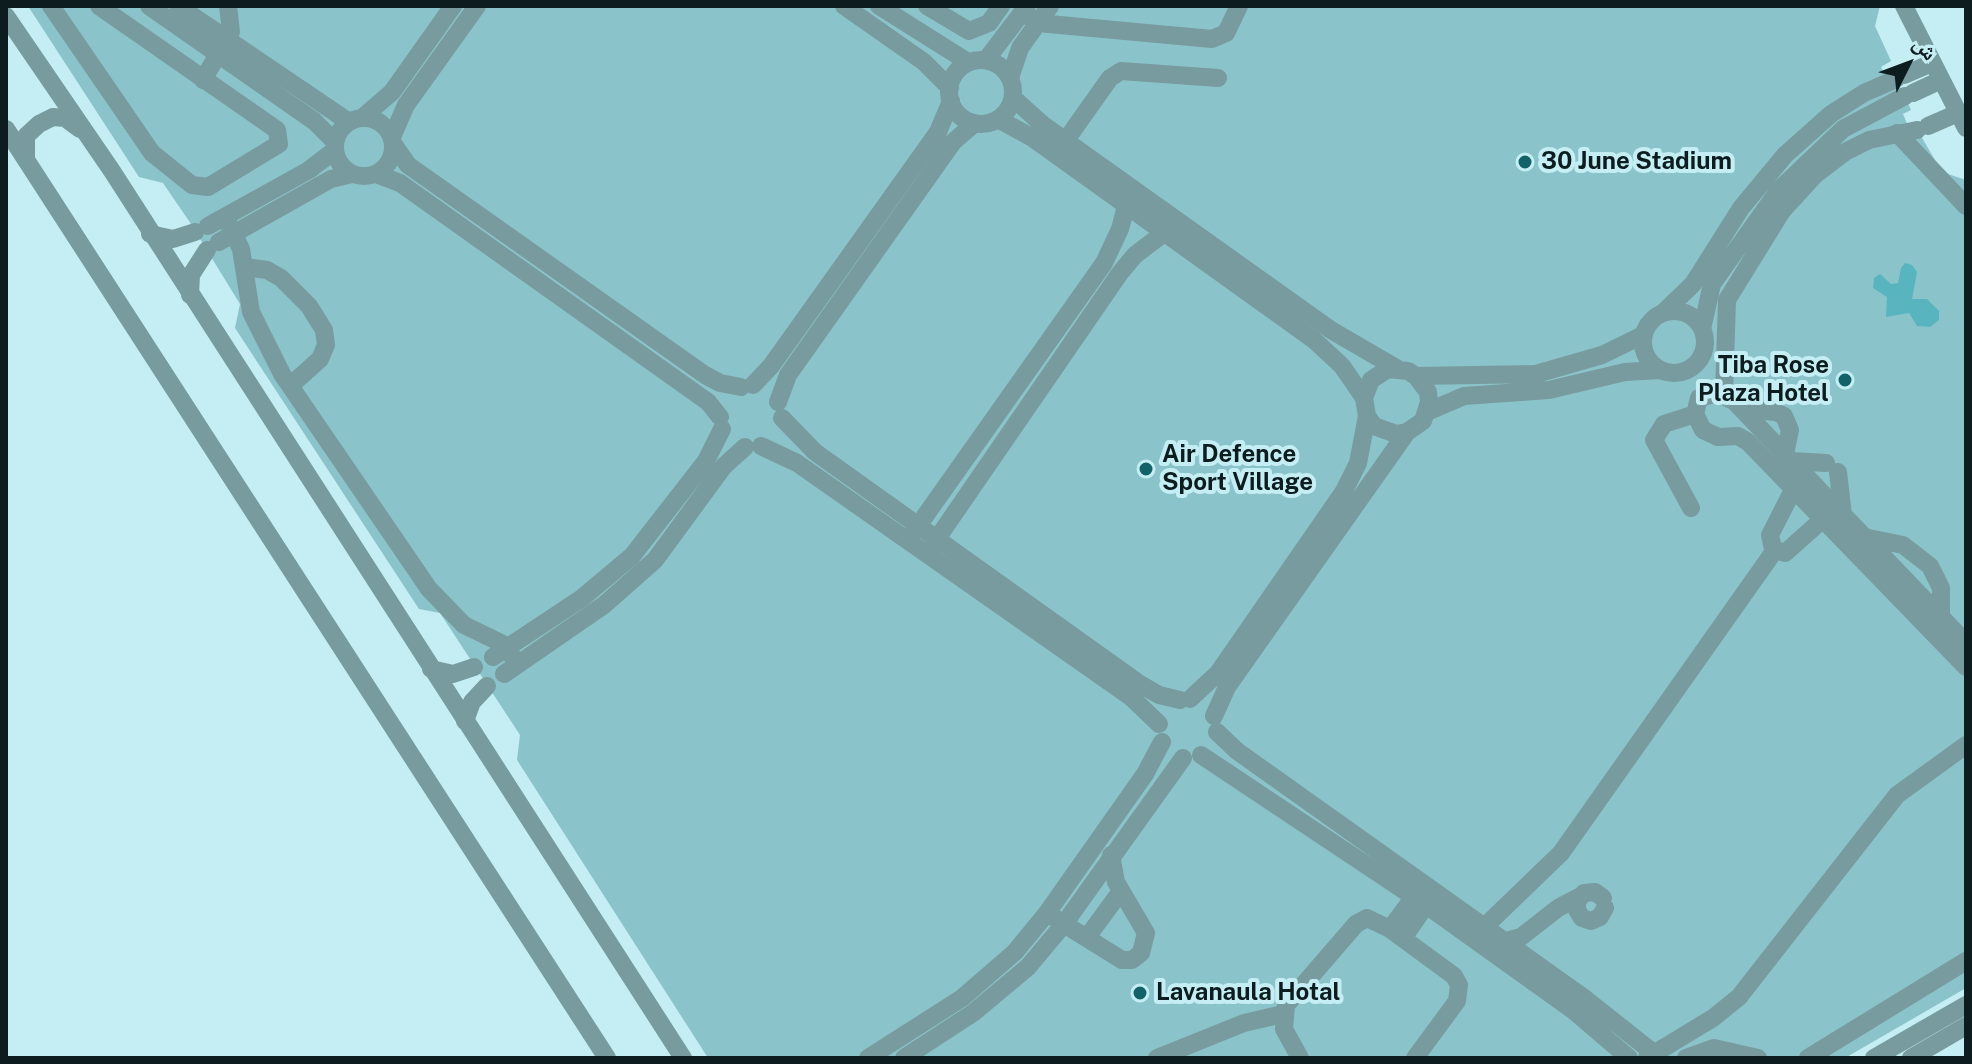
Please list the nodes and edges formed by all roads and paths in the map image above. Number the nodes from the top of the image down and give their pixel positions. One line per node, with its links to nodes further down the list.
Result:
1 (51, 6): 23 (street)
2 (99, 6): 23 (street)
3 (149, 6): 18 (street)
4 (178, 6): 18 (street)
5 (228, 6): 18 (street)
6 (453, 6): 30 (street)
7 (477, 6): 37 (street)
8 (844, 6): 26 (street)
9 (927, 6): 10 (street)
10 (1001, 6)
11 (1050, 6): 17 (street)
12 (1239, 6): 17 (street)
13 (1904, 6): 20 (street)
14 (883, 7): 19 (street)
15 (1024, 9): 17 (street); 19 (street)
16 (6, 16): 35 (street)
17 (1038, 23): 21 (street)
18 (224, 48): 23 (street); 30 (street); 38 (street)
19 (977, 61): 21 (street); 26 (street)
20 (1932, 63): 24 (street); 25 (street)
21 (1010, 78): 27 (street)
22 (1218, 78): 36 (street)
23 (203, 80)
24 (1941, 80): 28 (street); 31 (street)
25 (1873, 89): 28 (street); 49 (street)
26 (950, 95): 32 (street); 56 (street)
27 (1013, 98): 29 (street); 36 (street)
28 (1882, 106): 50 (street)
29 (998, 119): 32 (street); 42 (street)
30 (356, 120): 37 (street); 38 (street)
31 (1962, 121): 34 (street)
32 (975, 123): 60 (street)
33 (6, 129): 39 (street)
34 (1897, 133): 43 (street); 57 (street)
35 (91, 139): 39 (street); 45 (street)
36 (1066, 140): 52 (street)
37 (393, 141): 41 (street); 56 (street)
38 (335, 146): 40 (street); 46 (street)
39 (26, 159): 106 (street)
40 (352, 174): 41 (street); 46 (street)
41 (376, 174): 63 (street)
42 (1126, 206): 44 (street); 71 (street)
43 (1966, 206)
44 (1164, 233): 58 (street); 72 (street)
45 (150, 234): 46 (street); 48 (street)
46 (221, 235): 47 (street); 48 (street)
47 (245, 267): 55 (street); 55 (street)
48 (190, 295): 81 (street)
49 (1664, 312): 50 (street); 51 (street)
50 (1702, 329): 53 (street)
51 (1643, 335): 53 (street); 54 (street)
52 (1398, 369): 54 (street); 58 (street)
53 (1660, 370): 61 (street)
54 (1416, 376): 61 (street)
55 (290, 386): 78 (street)
56 (747, 386): 60 (street); 63 (street)
57 (1724, 394): 59 (street); 62 (street)
58 (1365, 407): 64 (street); 83 (street)
59 (1742, 409): 66 (street); 66 (street)
60 (780, 410): 65 (street); 71 (street)
61 (1427, 412): 64 (street)
62 (1695, 414): 67 (street); 68 (street)
63 (721, 423): 65 (street); 78 (street)
64 (1407, 432): 85 (street)
65 (753, 446): 74 (street); 78 (street)
66 (1788, 458): 69 (street); 69 (street)
67 (1793, 490): 70 (street); 75 (street)
68 (1691, 508)
69 (1843, 515): 73 (street)
70 (1822, 520): 73 (street); 75 (street)
71 (918, 524): 72 (street); 74 (street)
72 (940, 539): 74 (street); 83 (street)
73 (1857, 543): 76 (street); 76 (street); 80 (street)
74 (917, 548): 86 (street)
75 (1775, 550): 96 (street)
76 (1941, 618): 77 (street)
77 (1966, 643)
78 (506, 661)
79 (474, 667): 81 (street)
80 (1966, 667)
81 (431, 669): 84 (street)
82 (487, 686): 84 (street)
83 (1185, 700): 85 (street); 86 (street)
84 (465, 721): 107 (street)
85 (1216, 724): 88 (street); 96 (street)
86 (1160, 733): 88 (street); 93 (street)
87 (1966, 745): 105 (street)
88 (1192, 756): 89 (street); 92 (street)
89 (1111, 855): 90 (street); 95 (street)
90 (1121, 891): 98 (street); 98 (street)
91 (1579, 897): 94 (street); 94 (street); 99 (street)
92 (1420, 901): 96 (street); 97 (street)
93 (1047, 913): 95 (street); 108 (street)
94 (1582, 918): 100 (street)
95 (1064, 924): 98 (street); 109 (street)
96 (1478, 933): 99 (street); 113 (street)
97 (1396, 934): 103 (street); 112 (street)
98 (1088, 936)
99 (1506, 941): 100 (street)
100 (1529, 958): 105 (street)
101 (1966, 961): 116 (street)
102 (1966, 1005): 117 (street)
103 (1283, 1014): 110 (street); 111 (street)
104 (1966, 1026): 118 (street)
105 (1654, 1056)
106 (607, 1058)
107 (683, 1058)
108 (868, 1058)
109 (904, 1058)
110 (1157, 1058)
111 (1300, 1058)
112 (1415, 1058)
113 (1629, 1058)
114 (1686, 1058): 115 (street)
115 (1758, 1058)
116 (1808, 1058)
117 (1874, 1058)
118 (1911, 1058)

